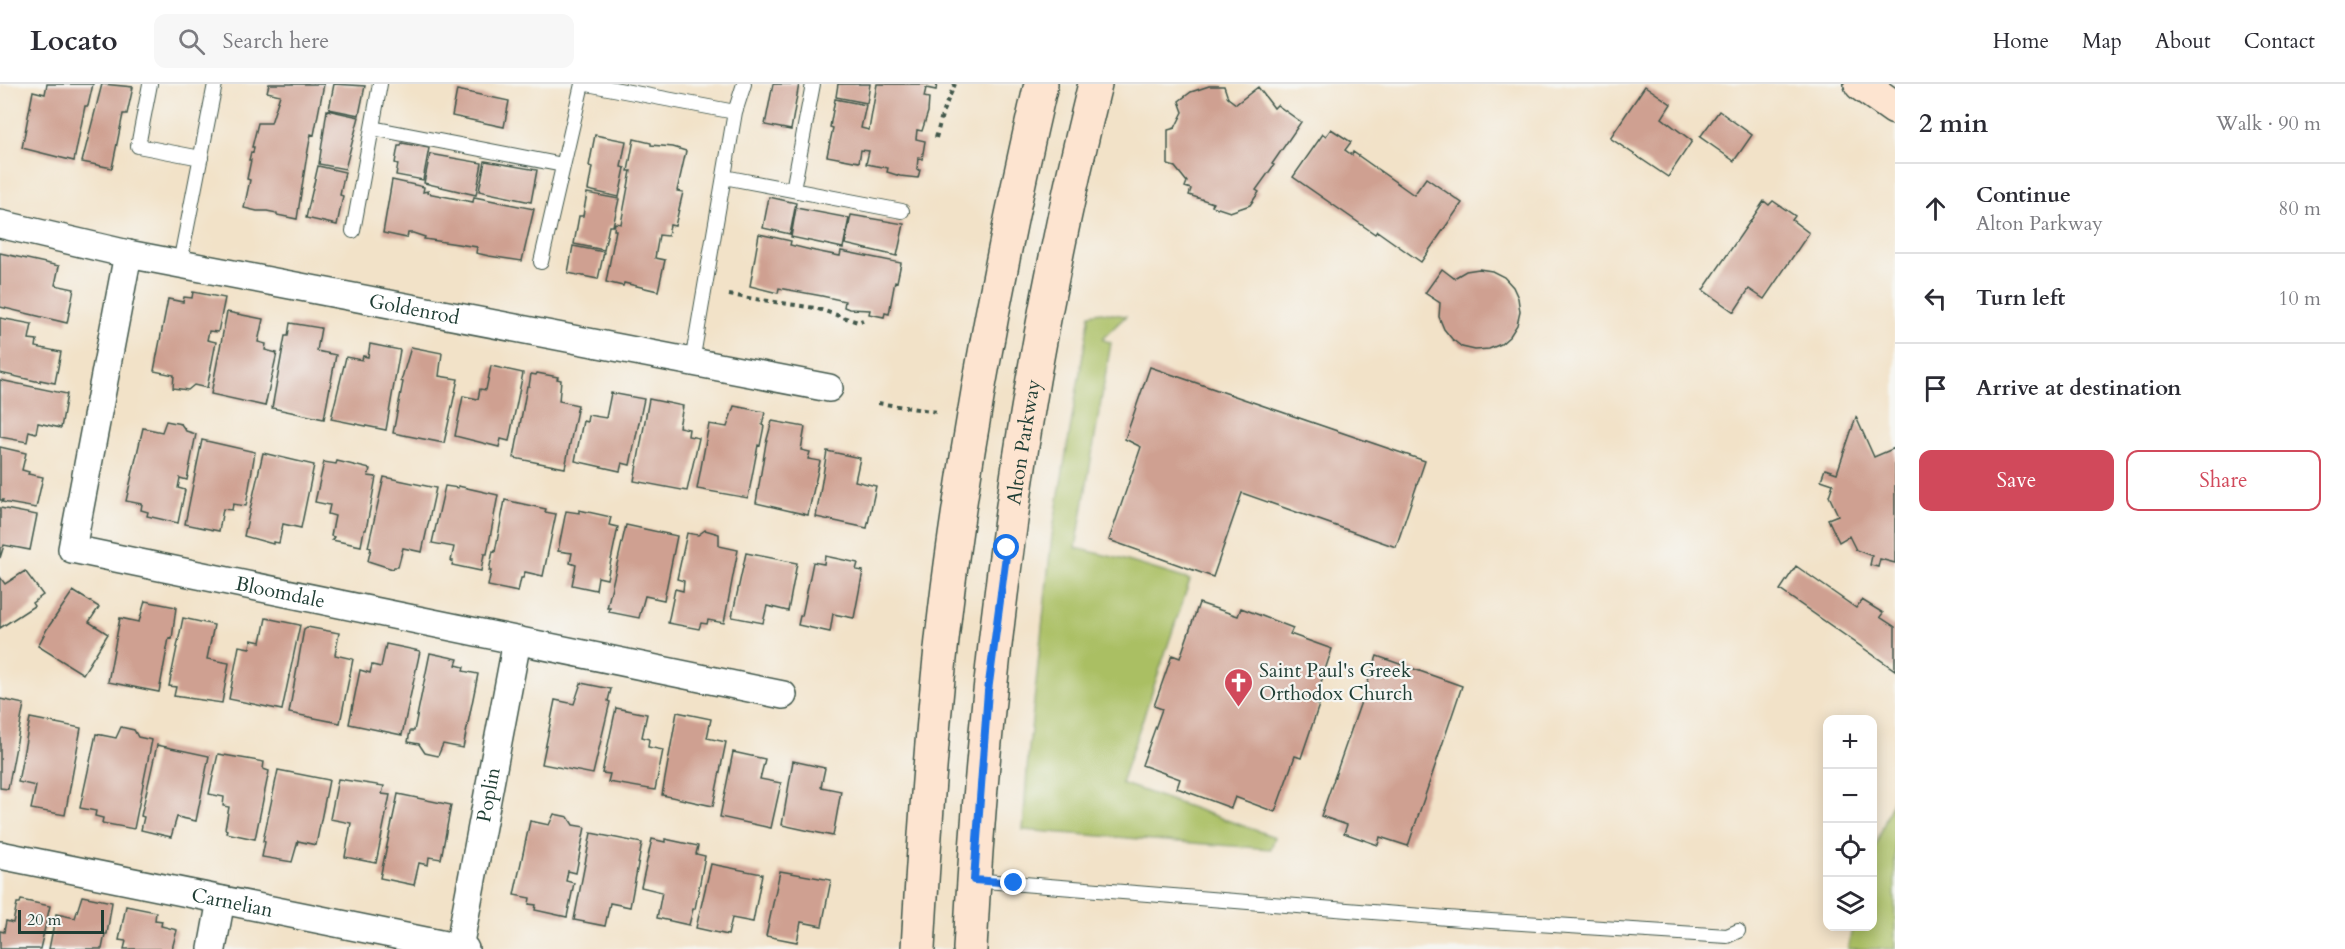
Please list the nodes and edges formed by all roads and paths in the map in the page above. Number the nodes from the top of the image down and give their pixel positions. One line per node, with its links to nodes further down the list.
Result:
1 (150, 84): 16 (lane)
2 (215, 84): 16 (lane)
3 (380, 84): 14 (lane)
4 (582, 84): 17 (lane)
5 (587, 84): 13 (lane)
6 (744, 84): 13 (lane)
7 (813, 84): 19 (lane)
8 (955, 84): 15 (path)
9 (1041, 84): 40 (main road)
10 (1095, 84): 35 (main road, Alton Parkway)
11 (1861, 84): 12 (main road)
12 (1895, 108)
13 (735, 112): 18 (lane)
14 (372, 128): 17 (lane); 22 (lane)
15 (936, 138)
16 (201, 158): 25 (lane)
17 (563, 165): 24 (lane)
18 (724, 177): 19 (lane); 28 (lane)
19 (793, 190): 20 (lane)
20 (902, 212)
21 (0, 224): 23 (street, Goldenrod)
22 (353, 231)
23 (128, 254): 25 (street, Goldenrod); 32 (street, Bloomdale)
24 (541, 262)
25 (180, 263): 28 (street, Goldenrod)
26 (729, 295): 27 (path)
27 (863, 320)
28 (692, 362): 29 (street, Goldenrod)
29 (830, 388)
30 (878, 403): 31 (path)
31 (937, 412)
32 (517, 640): 33 (street, Bloomdale); 38 (street, Poplin)
33 (783, 695)
34 (0, 855): 36 (street, Carnelian)
35 (974, 880): 37 (lane); 41 (main road, Alton Parkway)
36 (221, 900): 38 (street, Carnelian); 39 (street)
37 (1738, 931)
38 (462, 948)
39 (212, 949)
40 (918, 949)
41 (970, 949)

